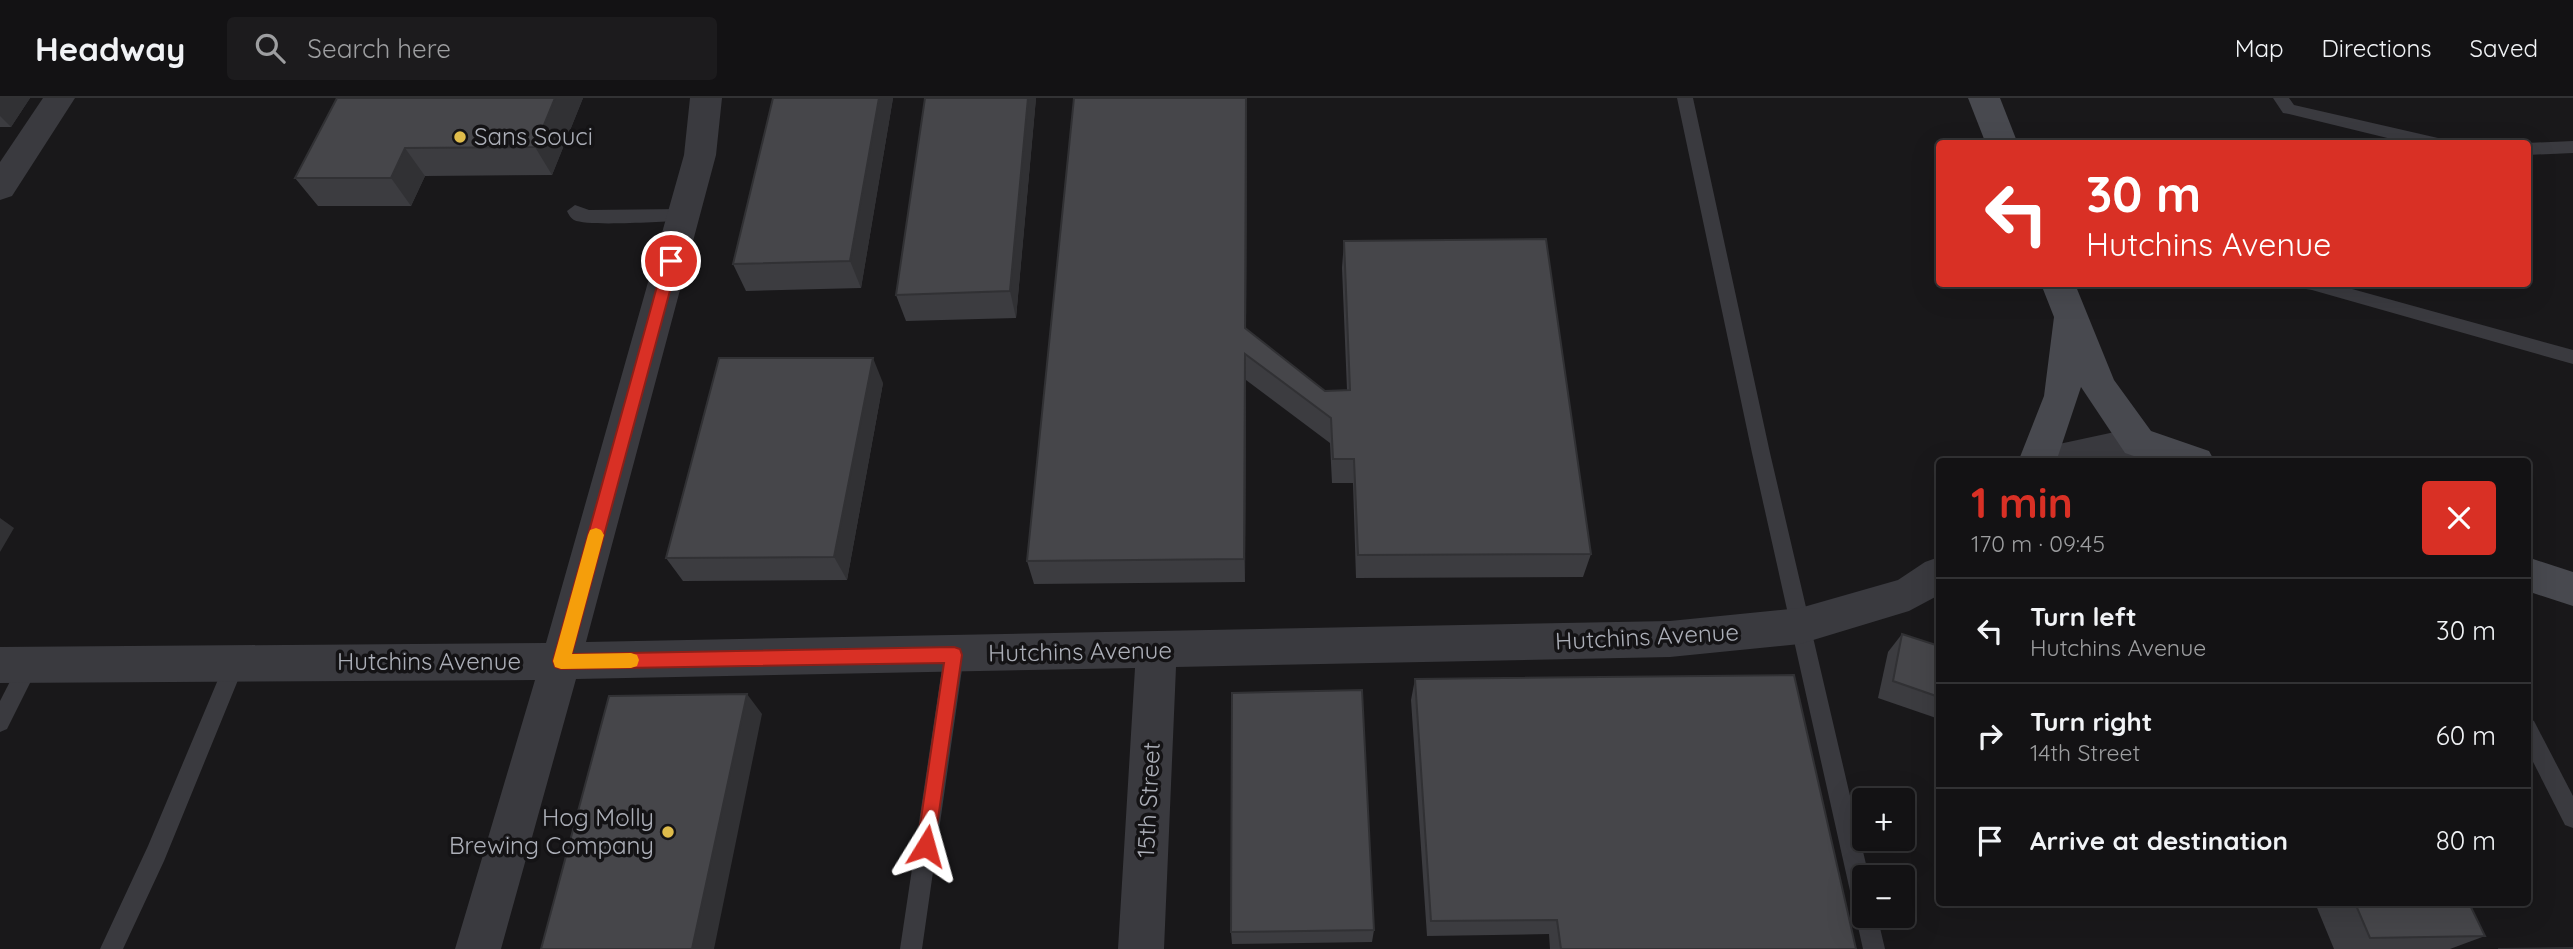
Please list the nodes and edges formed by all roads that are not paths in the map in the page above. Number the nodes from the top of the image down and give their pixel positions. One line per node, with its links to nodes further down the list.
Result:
1 (59, 98): 10 (street)
2 (706, 98): 12 (street)
3 (1685, 98): 23 (lane)
4 (1984, 98): 6 (street)
5 (2281, 98): 7 (lane)
6 (2000, 140)
7 (2421, 140)
8 (2573, 147): 9 (lane)
9 (2531, 149)
10 (0, 188)
11 (575, 211): 12 (lane)
12 (683, 215): 26 (street)
13 (2323, 287): 15 (lane)
14 (2065, 299): 16 (street); 17 (street)
15 (2573, 357)
16 (2138, 442): 18 (street); 19 (street)
17 (2039, 458)
18 (2069, 458)
19 (2184, 458)
20 (1936, 576): 23 (street, Hutchins Avenue)
21 (2531, 576): 22 (street)
22 (2573, 589)
23 (1800, 626): 24 (street, Hutchins Avenue); 32 (lane)
24 (1156, 651): 25 (street, Hutchins Avenue); 37 (street, 15th Street)
25 (954, 655): 26 (street, Hutchins Avenue); 36 (lane)
26 (561, 661): 27 (street, Hutchins Avenue); 35 (street)
27 (235, 663): 28 (street, Hutchins Avenue); 34 (lane)
28 (15, 665): 29 (lane)
29 (0, 722)
30 (2531, 736): 31 (lane)
31 (2573, 818)
32 (1855, 865)
33 (1869, 928): 38 (lane)
34 (111, 949)
35 (478, 949)
36 (911, 949)
37 (1141, 949)
38 (1874, 949)

